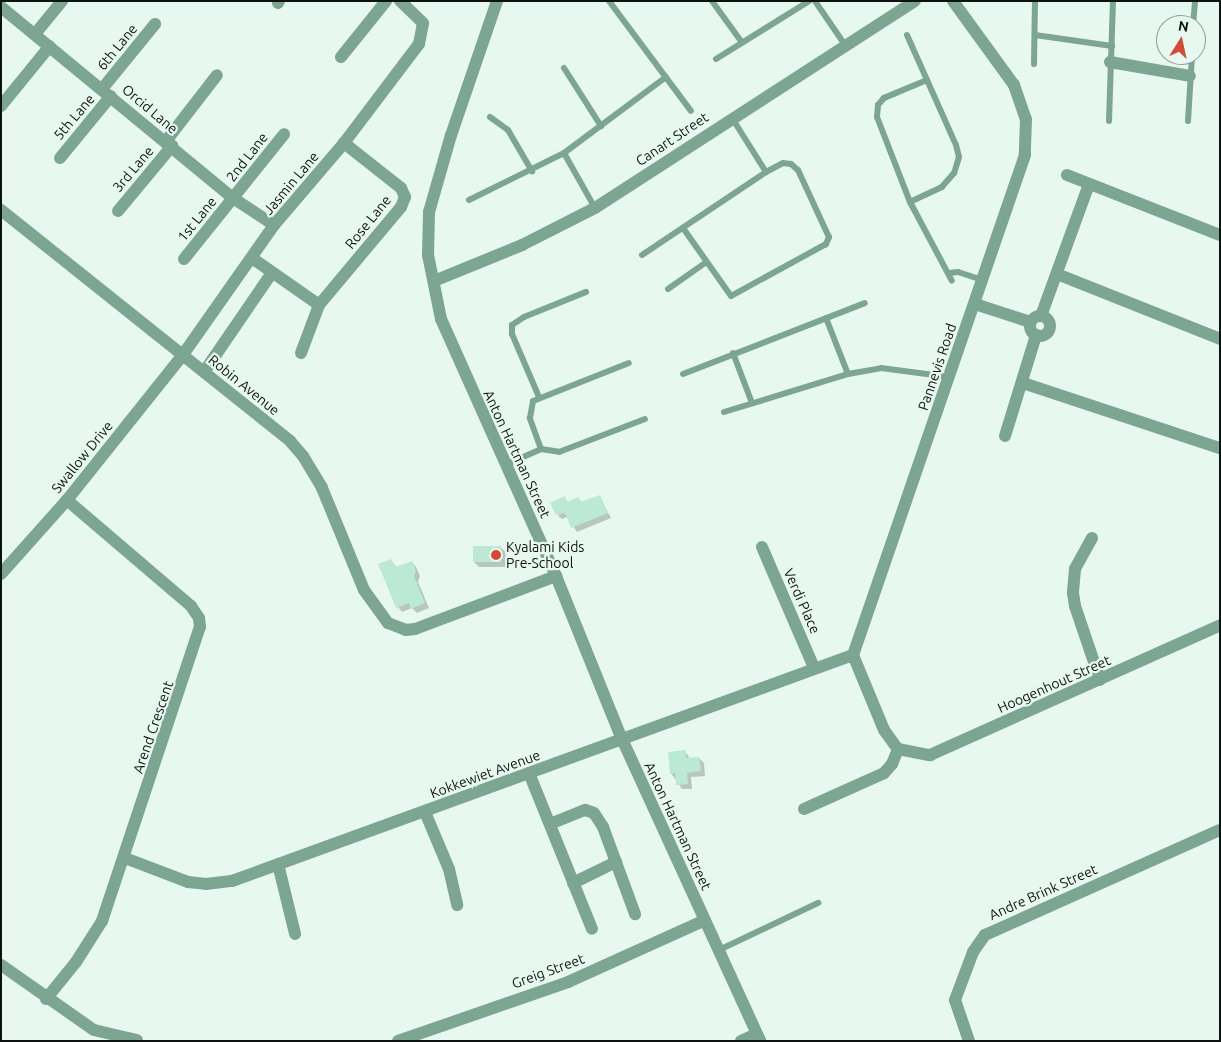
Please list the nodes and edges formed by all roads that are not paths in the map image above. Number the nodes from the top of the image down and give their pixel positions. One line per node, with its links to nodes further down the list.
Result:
1 (62, 1): 17 (street)
2 (386, 1): 24 (street)
3 (400, 1): 43 (street, Jasmin Lane)
4 (497, 1): 68 (street, Anton Hartman Street)
5 (609, 1): 32 (lane)
6 (712, 1): 20 (lane)
7 (810, 1): 20 (lane)
8 (815, 1): 21 (lane)
9 (915, 1): 21 (street, Canart Street)
10 (953, 1): 67 (street, Pannevis Road)
11 (1035, 1): 19 (lane)
12 (1113, 1): 23 (lane)
13 (1195, 1): 15 (lane)
14 (8, 7): 17 (street, Orcid Lane)
15 (1194, 15)
16 (155, 24): 34 (street, 6th Lane)
17 (35, 34): 22 (street, Orcid Lane)
18 (906, 35): 33 (lane)
19 (1034, 35): 23 (lane); 27 (lane)
20 (741, 41): 25 (lane)
21 (845, 45): 38 (street, Canart Street)
22 (50, 46): 34 (street, Orcid Lane); 35 (street)
23 (1112, 46): 26 (lane)
24 (341, 57)
25 (716, 59)
26 (1110, 62): 31 (street); 39 (lane)
27 (1034, 64)
28 (1191, 65): 31 (lane)
29 (564, 68): 41 (lane)
30 (217, 75): 44 (street, 3rd Lane)
31 (1190, 76): 40 (lane)
32 (666, 77): 36 (lane); 41 (lane)
33 (927, 80): 53 (lane); 53 (lane)
34 (106, 92): 44 (street, Orcid Lane); 46 (street, 5th Lane)
35 (1, 106)
36 (691, 111)
37 (490, 117): 47 (lane)
38 (731, 118): 48 (lane); 54 (street, Canart Street)
39 (1109, 121)
40 (1188, 121)
41 (601, 126): 45 (lane)
42 (284, 134): 51 (street, 2nd Lane)
43 (344, 143): 57 (street, Jasmin Lane); 74 (street, Rose Lane)
44 (169, 144): 51 (street, Orcid Lane); 56 (street, 3rd Lane)
45 (564, 152): 47 (lane); 54 (lane)
46 (60, 158)
47 (532, 171): 52 (lane)
48 (766, 172): 58 (lane); 63 (lane)
49 (1067, 175): 50 (street)
50 (1089, 184): 59 (street); 66 (street)
51 (234, 198): 57 (street, Orcid Lane); 62 (street, 1st Lane)
52 (469, 200)
53 (910, 202): 64 (lane)
54 (596, 208): 68 (street, Canart Street)
55 (1, 210): 81 (street, Robin Avenue)
56 (118, 211)
57 (274, 226): 61 (street, Jasmin Lane)
58 (683, 228): 60 (lane); 63 (lane)
59 (1220, 235)
60 (642, 254)
61 (252, 258): 65 (street); 81 (street, Jasmin Lane)
62 (184, 259)
63 (705, 263): 70 (lane)
64 (949, 273): 67 (lane); 69 (lane)
65 (271, 274): 74 (street); 83 (street)
66 (1057, 274): 76 (street); 78 (street)
67 (983, 280): 73 (street, Pannevis Road)
68 (434, 281): 95 (street, Anton Hartman Street)
69 (952, 282)
70 (668, 288)
71 (586, 292): 88 (lane)
72 (865, 303): 75 (lane)
73 (975, 304): 76 (street); 86 (street, Pannevis Road)
74 (319, 306): 79 (street, Rose Lane)
75 (826, 318): 80 (lane); 85 (lane)
76 (1036, 319): 77 (street); 77 (street)
77 (1036, 335): 87 (street)
78 (1220, 340)
79 (301, 353)
80 (733, 353): 84 (lane); 89 (lane)
81 (182, 356): 83 (street, Robin Avenue); 96 (street, Swallow Drive)
82 (628, 363): 88 (lane)
83 (204, 372): 100 (street, Robin Avenue)
84 (683, 374)
85 (848, 374): 86 (lane); 89 (lane)
86 (949, 377): 102 (street, Pannevis Road)
87 (1023, 383): 92 (street); 93 (street)
88 (539, 397): 94 (lane)
89 (752, 403): 90 (lane)
90 (724, 412)
91 (645, 419): 94 (lane)
92 (1004, 436)
93 (1220, 448)
94 (541, 449): 95 (lane)
95 (505, 464): 100 (street, Anton Hartman Street)
96 (67, 500): 99 (street, Swallow Drive); 112 (street, Arend Crescent)
97 (1092, 538): 104 (street)
98 (762, 547): 103 (street, Verdi Place)
99 (1, 574)
100 (556, 576): 105 (street, Anton Hartman Street)
101 (1220, 625): 104 (street, Hoogenhout Street)
102 (853, 655): 103 (street, Kokkewiet Avenue); 106 (street)
103 (814, 668): 105 (street, Kokkewiet Avenue)
104 (1100, 680): 106 (street, Hoogenhout Street)
105 (622, 740): 107 (street, Kokkewiet Avenue); 119 (street, Anton Hartman Street)
106 (898, 749): 108 (street)
107 (529, 773): 109 (street, Kokkewiet Avenue); 110 (street)
108 (804, 809)
109 (425, 812): 114 (street, Kokkewiet Avenue); 117 (street)
110 (550, 824): 113 (street); 115 (street)
111 (1220, 830): 129 (street, Andre Brink Street)
112 (125, 858): 114 (street, Kokkewiet Avenue); 124 (street, Arend Crescent)
113 (616, 862): 115 (street); 118 (street)
114 (278, 864): 121 (street)
115 (573, 883): 120 (street)
116 (818, 903): 122 (lane)
117 (457, 905)
118 (635, 914)
119 (705, 920): 122 (street, Anton Hartman Street); 127 (street, Greig Street)
120 (592, 929)
121 (295, 934)
122 (719, 950): 125 (street, Anton Hartman Street)
123 (1, 965): 124 (street)
124 (46, 999): 126 (street)
125 (758, 1038): 128 (street)
126 (137, 1040)
127 (398, 1041)
128 (741, 1041)
129 (969, 1041)

